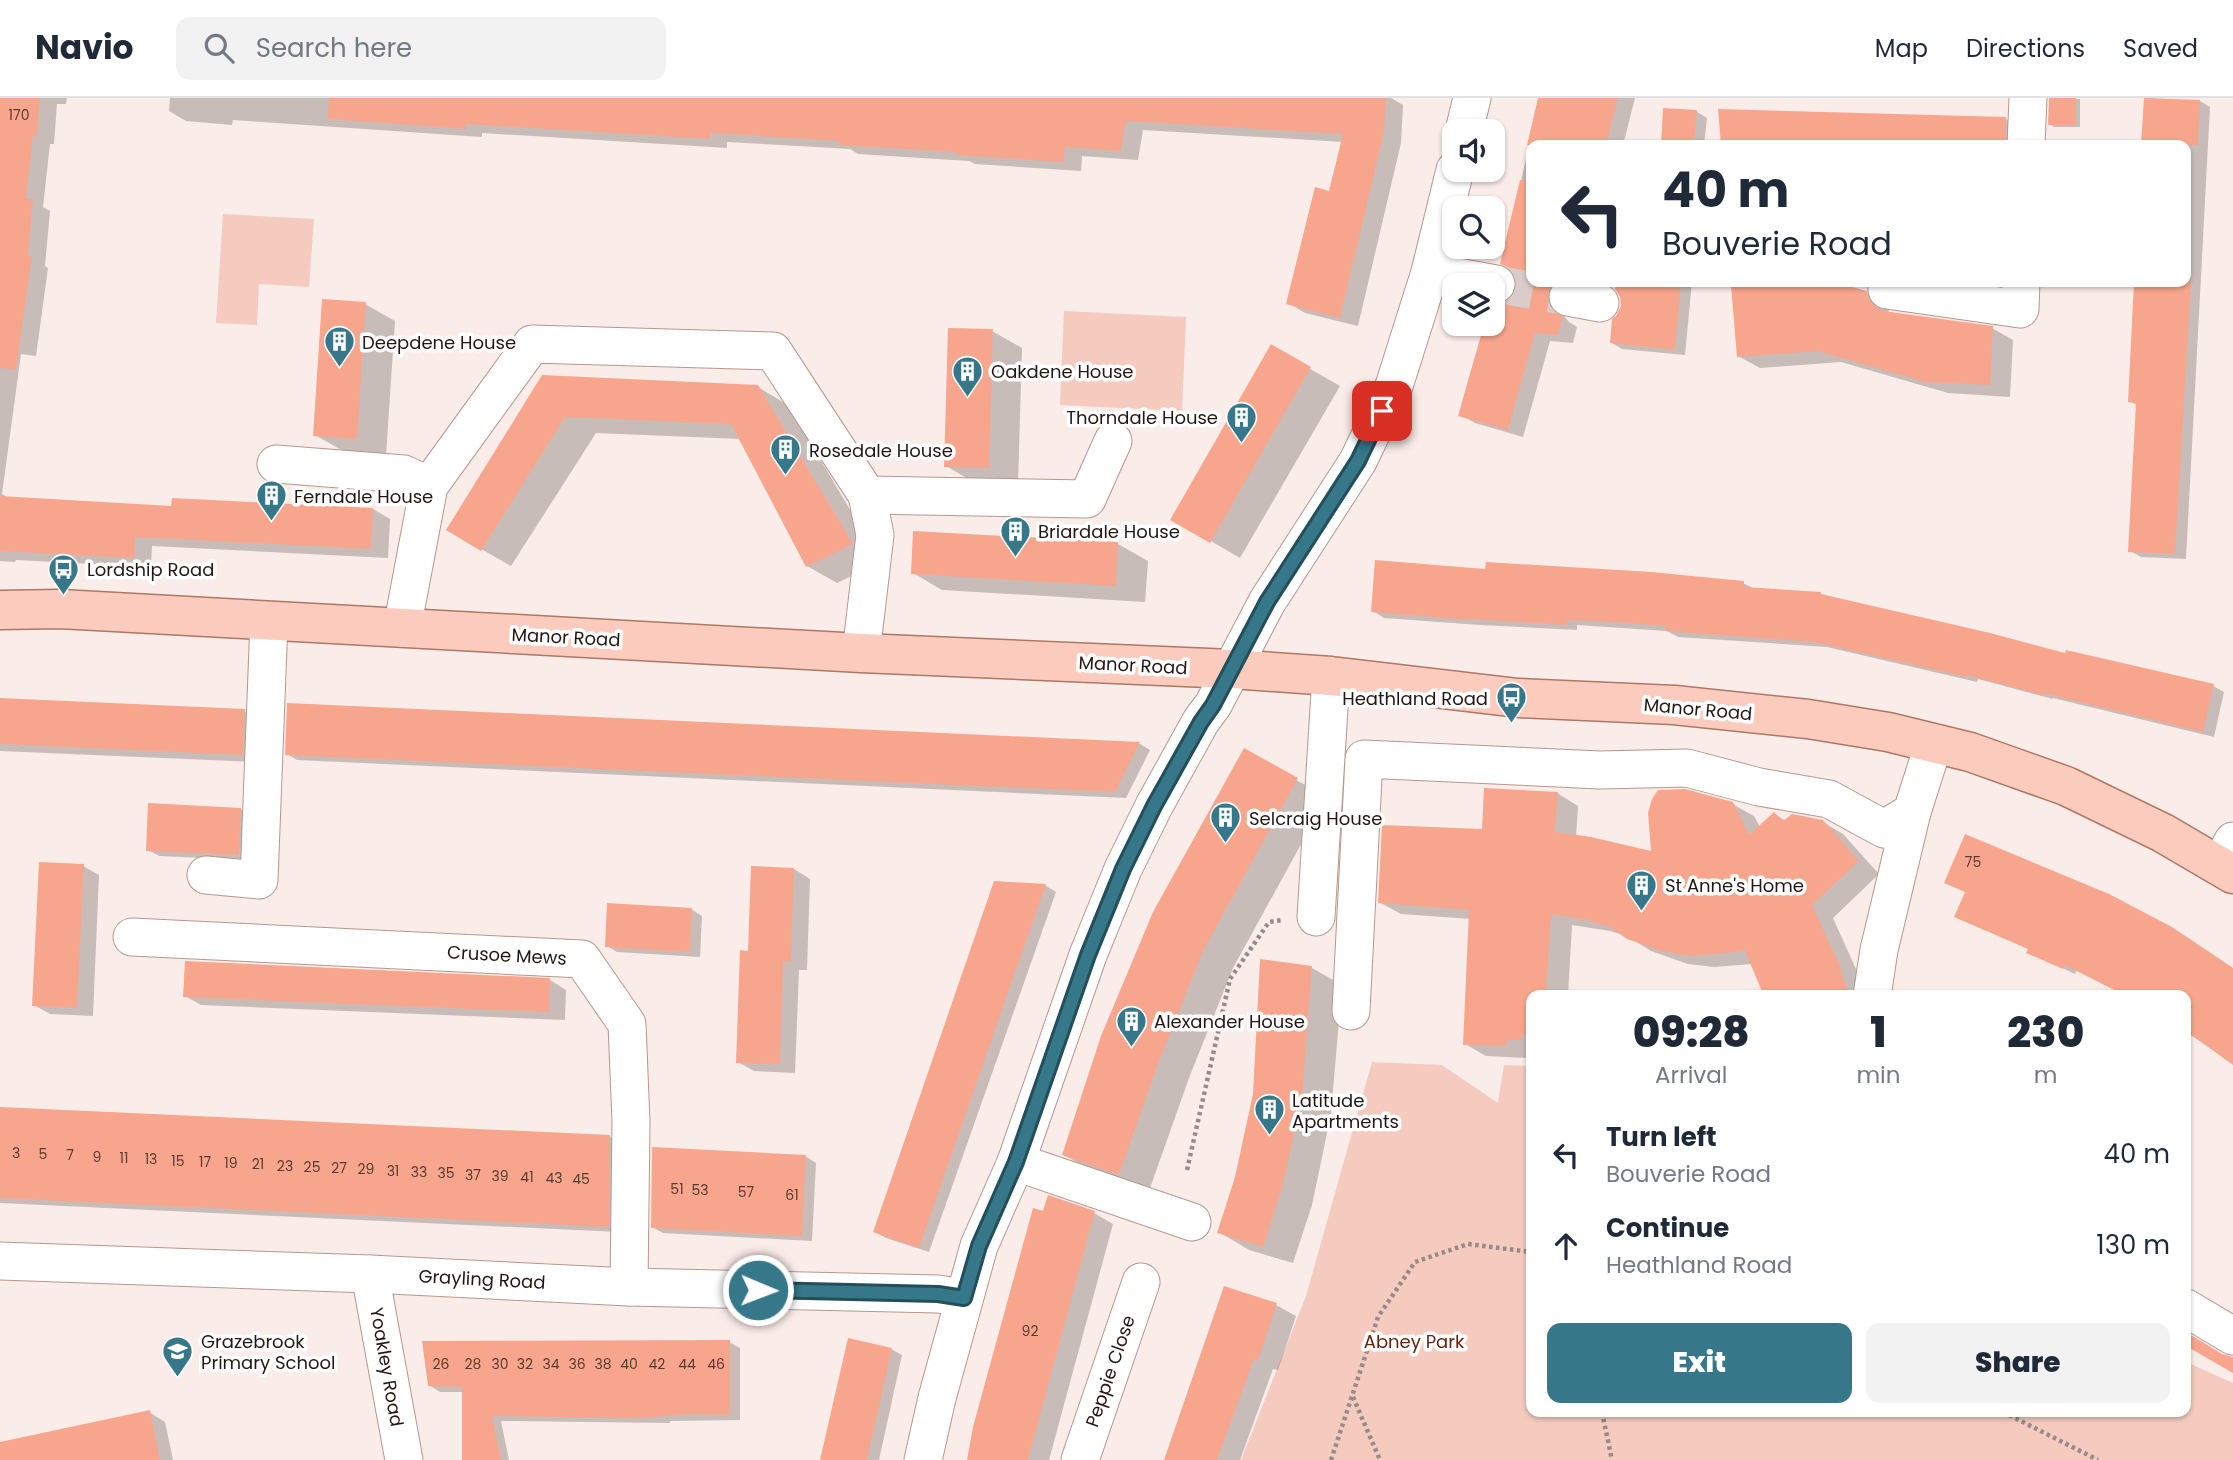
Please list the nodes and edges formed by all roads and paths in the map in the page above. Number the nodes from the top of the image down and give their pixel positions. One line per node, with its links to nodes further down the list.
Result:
1 (1472, 98): 3 (street)
2 (2028, 98): 4 (street)
3 (1467, 119)
4 (2026, 140)
5 (1452, 182): 6 (street)
6 (1430, 272): 7 (street); 18 (street)
7 (1442, 274)
8 (2021, 287): 9 (street)
9 (1887, 289)
10 (1113, 441): 13 (street)
11 (276, 464): 12 (street)
12 (429, 486): 13 (street); 16 (street)
13 (867, 495): 17 (street)
14 (0, 610): 15 (main road, Manor Road)
15 (270, 621): 16 (main road, Manor Road); 23 (street)
16 (402, 628): 17 (main road, Manor Road)
17 (860, 653): 18 (main road, Manor Road)
18 (1232, 669): 19 (main road, Manor Road); 28 (street)
19 (1331, 676): 20 (main road, Manor Road); 24 (street)
20 (1934, 743): 21 (street); 22 (main road, Manor Road)
21 (1912, 812): 26 (street); 27 (street)
22 (2229, 860)
23 (206, 874)
24 (1316, 917): 29 (path)
25 (132, 937): 35 (street, Crusoe Mews)
26 (1873, 990)
27 (1351, 1011)
28 (1016, 1162): 30 (street); 36 (street)
29 (1187, 1170)
30 (1192, 1222)
31 (1526, 1251): 39 (path)
32 (0, 1261): 33 (street, Grayling Road)
33 (370, 1274): 35 (street, Grayling Road); 42 (street, Yoakley Road)
34 (1141, 1282): 44 (street, Peppie Close)
35 (629, 1287): 36 (street, Grayling Road)
36 (964, 1298): 43 (street)
37 (2191, 1311): 38 (street)
38 (2233, 1336)
39 (1352, 1396): 45 (path); 46 (path)
40 (1603, 1417): 47 (path)
41 (2013, 1417): 48 (path)
42 (404, 1460)
43 (923, 1460)
44 (1080, 1460)
45 (1331, 1460)
46 (1380, 1460)
47 (1612, 1460)
48 (2098, 1460)

